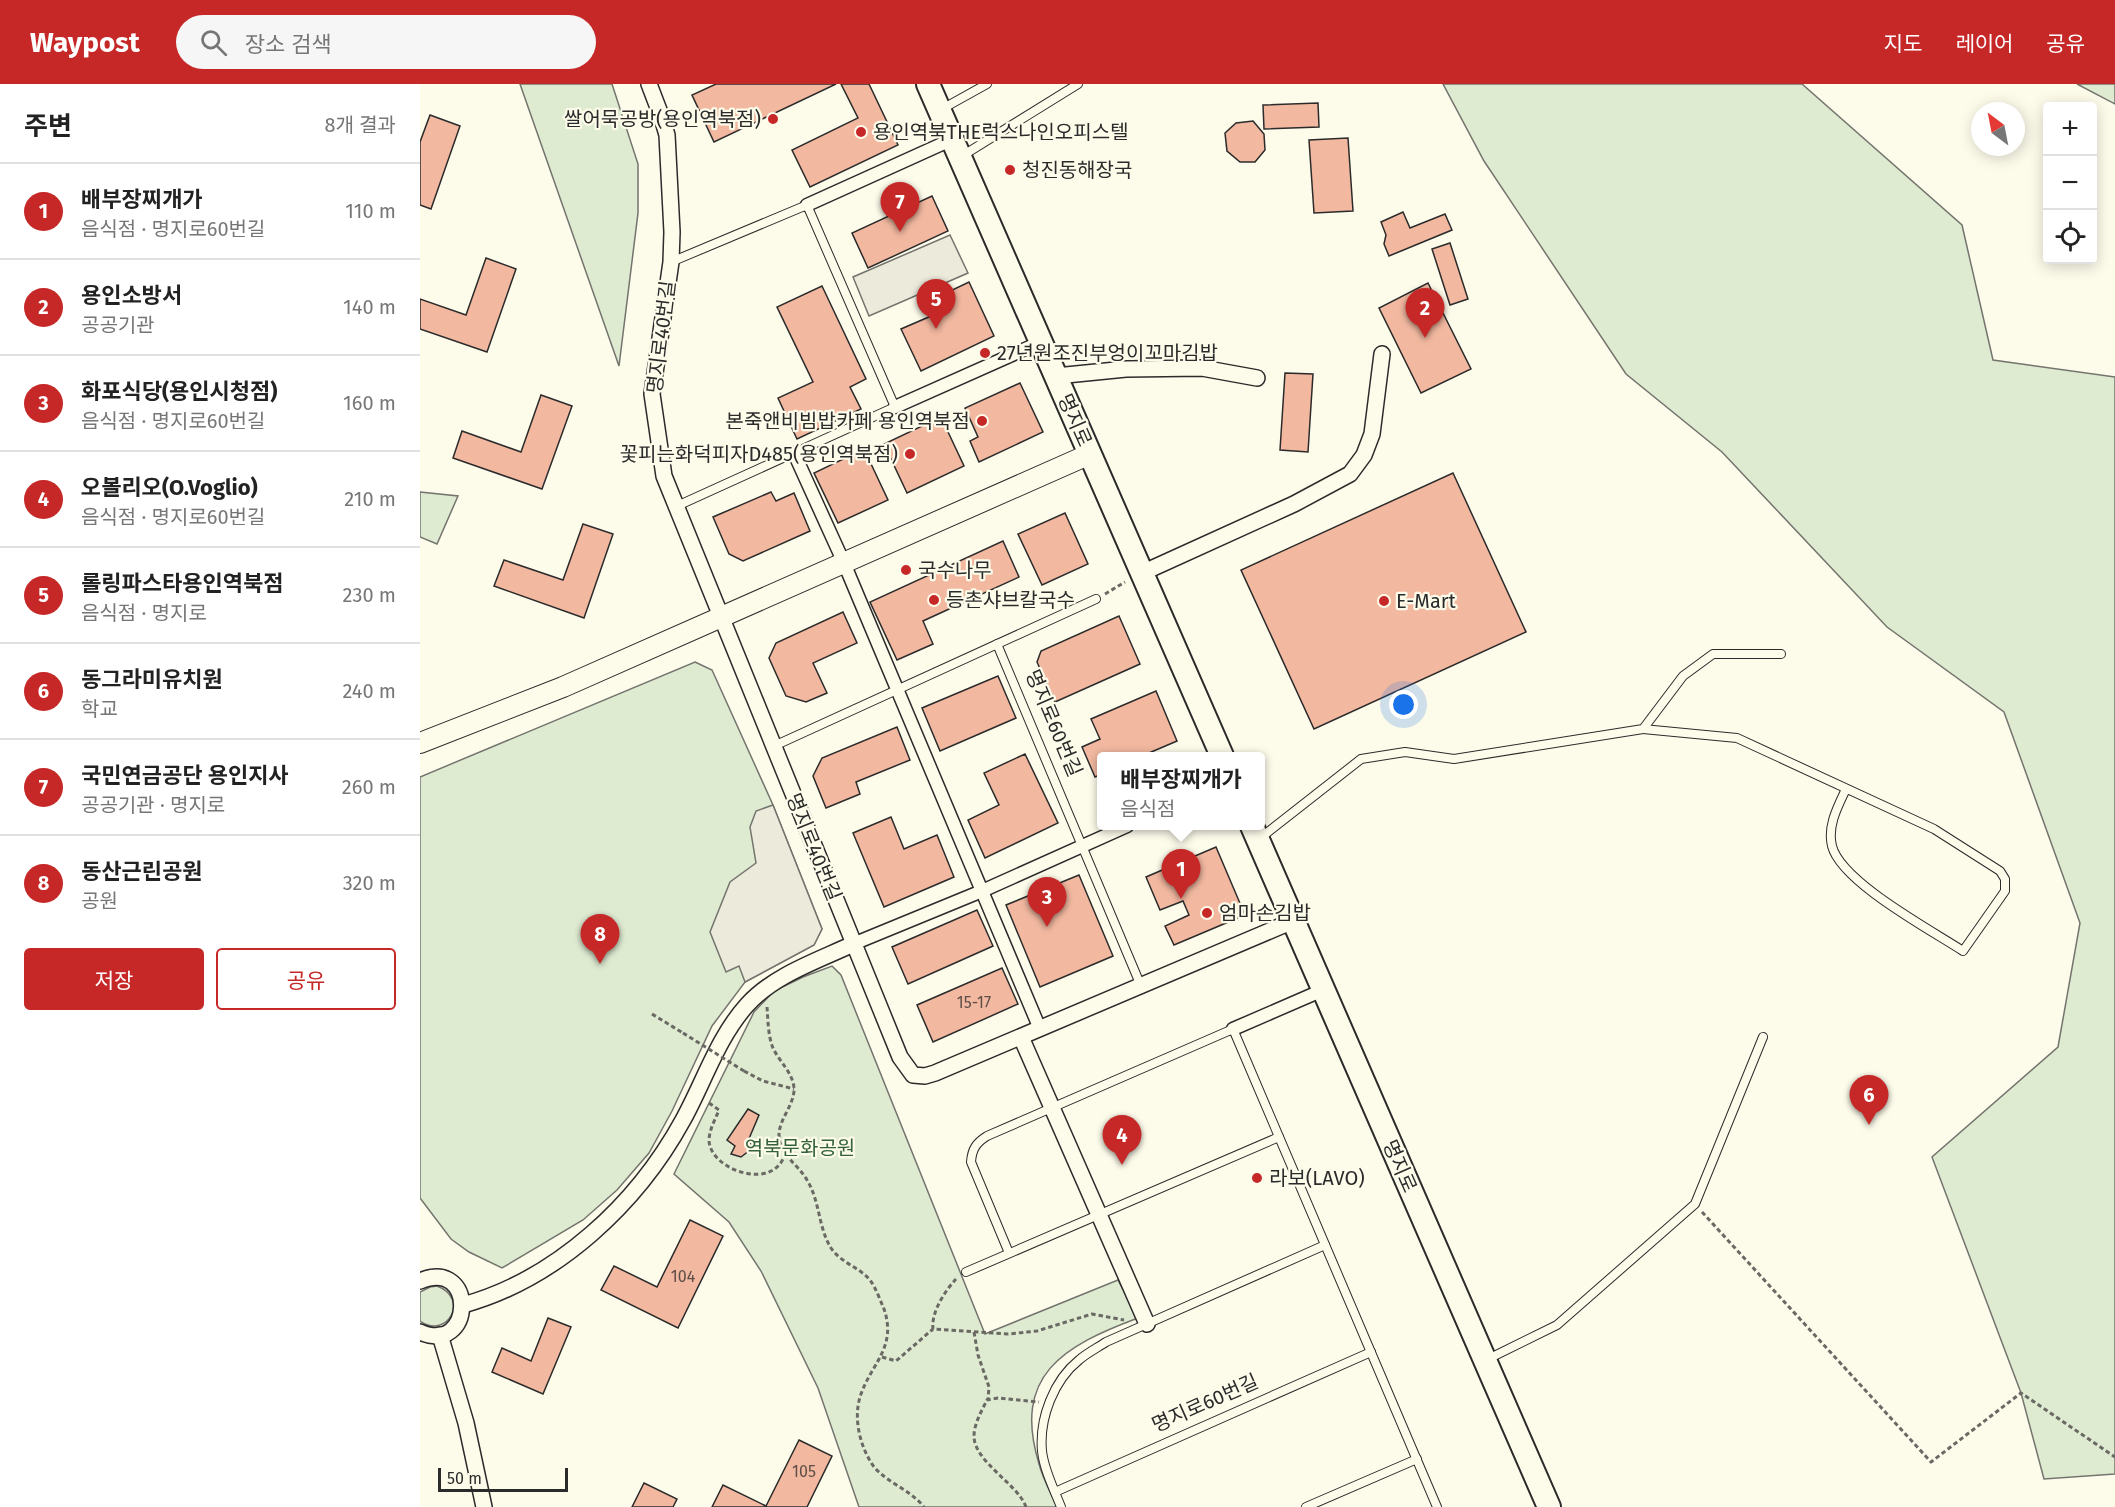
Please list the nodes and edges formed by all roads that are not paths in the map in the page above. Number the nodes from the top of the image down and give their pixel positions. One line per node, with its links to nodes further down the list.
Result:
1 (649, 84): 8 (street, 명지로40번길)
2 (928, 84): 5 (main road, 명지로)
3 (987, 84): 5 (lane)
4 (1078, 84): 6 (lane)
5 (940, 110): 6 (main road, 명지로)
6 (957, 148): 7 (street); 9 (main road, 명지로)
7 (807, 205): 8 (lane); 13 (lane)
8 (671, 262): 16 (street, 명지로40번길)
9 (1041, 342): 11 (main road, 명지로); 13 (street)
10 (1382, 354): 18 (street)
11 (1056, 376): 12 (street); 15 (main road, 명지로)
12 (1257, 378)
13 (896, 407): 14 (lane)
14 (794, 453): 16 (lane); 17 (street)
15 (1090, 454): 17 (street); 18 (main road, 명지로)
16 (676, 506): 20 (street, 명지로40번길)
17 (844, 563): 20 (street); 23 (street)
18 (1142, 573): 27 (main road, 명지로)
19 (1096, 600): 21 (lane)
20 (722, 616): 25 (street); 26 (street, 명지로40번길)
21 (998, 644): 23 (lane); 32 (lane, 명지로60번길)
22 (1781, 654): 24 (lane)
23 (897, 690): 26 (lane); 33 (street)
24 (1643, 729): 28 (lane); 29 (lane)
25 (420, 743)
26 (774, 746): 35 (street, 명지로40번길)
27 (1220, 752)
28 (1846, 789): 28 (lane)
29 (1265, 826)
30 (1117, 830): 32 (street)
31 (1255, 833): 34 (main road, 명지로)
32 (1083, 846): 33 (street); 36 (lane, 명지로60번길)
33 (982, 891): 35 (street); 38 (street)
34 (1293, 921): 36 (street); 37 (main road, 명지로)
35 (853, 944): 40 (street, 명지로40번길); 49 (street)
36 (1141, 986): 38 (street)
37 (1323, 990): 39 (street); 54 (main road, 명지로)
38 (1040, 1029): 40 (street)
39 (1233, 1029): 42 (lane); 43 (lane)
40 (1021, 1036): 42 (street)
41 (1763, 1037): 54 (lane)
42 (1052, 1106): 44 (street); 46 (lane)
43 (1279, 1137): 44 (lane); 45 (lane)
44 (1099, 1214): 46 (lane); 50 (street)
45 (1325, 1245): 50 (lane); 53 (lane)
46 (1009, 1253): 47 (lane)
47 (966, 1272)
48 (420, 1281): 49 (street)
49 (463, 1305): 52 (street)
50 (1147, 1324): 56 (lane)
51 (420, 1332): 52 (street)
52 (440, 1335): 57 (street)
53 (1371, 1352): 55 (lane); 56 (lane, 명지로60번길)
54 (1484, 1360): 61 (main road, 명지로)
55 (1417, 1459): 59 (lane); 60 (lane)
56 (1055, 1492): 58 (lane)
57 (484, 1507)
58 (1061, 1507)
59 (1306, 1507)
60 (1437, 1507)
61 (1549, 1507)

